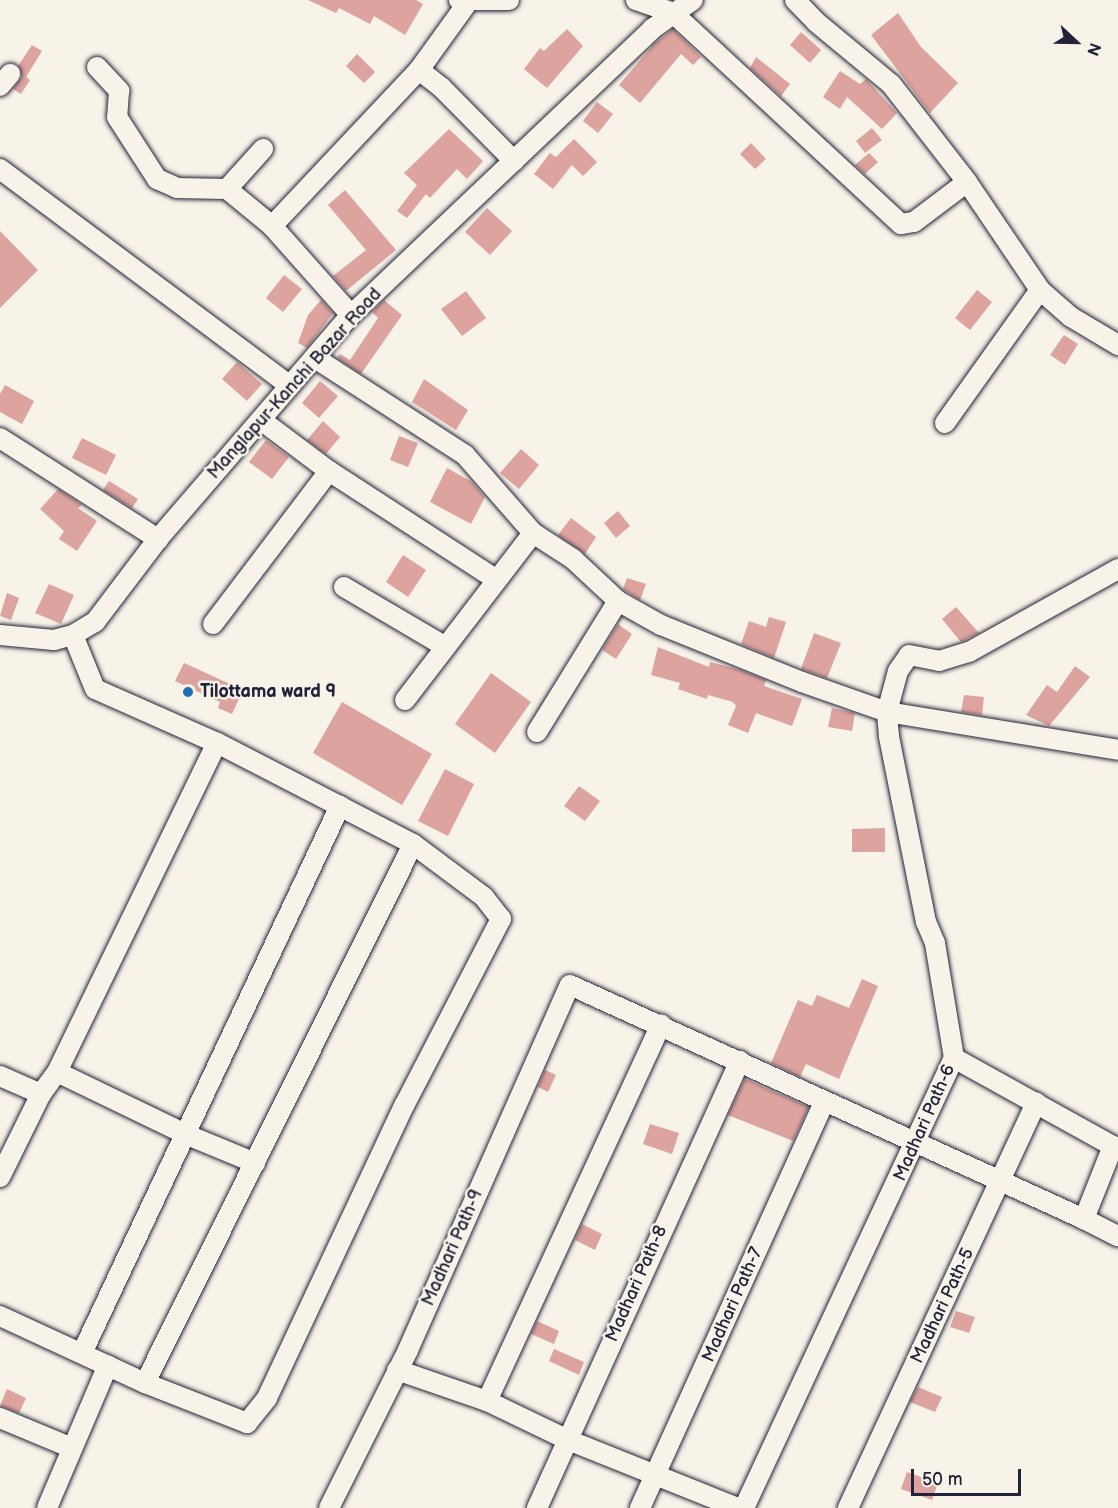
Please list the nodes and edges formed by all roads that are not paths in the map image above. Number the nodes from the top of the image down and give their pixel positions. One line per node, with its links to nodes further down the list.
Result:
1 (509, 0): 5 (street)
2 (636, 0): 6 (street)
3 (693, 0): 6 (street, Manglapur-Kanchi Bazar Road)
4 (795, 0): 12 (street)
5 (464, 1): 8 (street)
6 (673, 13): 10 (street, Manglapur-Kanchi Bazar Road); 12 (street)
7 (97, 67): 13 (street)
8 (419, 70): 10 (street); 14 (street)
9 (263, 149): 13 (street)
10 (514, 161): 16 (street, Manglapur-Kanchi Bazar Road)
11 (0, 169): 19 (street)
12 (967, 182): 15 (street)
13 (227, 189): 14 (street)
14 (272, 226): 16 (street)
15 (1040, 290): 17 (street); 21 (street)
16 (351, 315): 18 (street, Manglapur-Kanchi Bazar Road)
17 (1118, 345)
18 (315, 358): 19 (street, Manglapur-Kanchi Bazar Road); 24 (street)
19 (290, 386): 20 (street, Manglapur-Kanchi Bazar Road)
20 (261, 420): 23 (street); 25 (street, Manglapur-Kanchi Bazar Road)
21 (945, 423)
22 (0, 438): 25 (street)
23 (329, 471): 27 (street); 30 (street)
24 (533, 533): 27 (street); 29 (street)
25 (158, 539): 32 (street, Manglapur-Kanchi Bazar Road)
26 (1118, 569): 35 (street)
27 (497, 580): 33 (street)
28 (344, 587): 33 (street)
29 (618, 601): 35 (street); 36 (street)
30 (213, 624)
31 (0, 635): 32 (street, Manglapur-Kanchi Bazar Road)
32 (73, 635): 37 (street)
33 (446, 647): 34 (street)
34 (405, 700)
35 (887, 712): 38 (street); 42 (street, Madhari Path-6)
36 (537, 732)
37 (217, 743): 39 (street); 44 (street)
38 (1118, 750)
39 (340, 806): 40 (street); 49 (street)
40 (412, 844): 51 (street); 60 (street)
41 (661, 1024): 43 (street); 59 (street, Madhari Path-9); 61 (street)
42 (954, 1058): 48 (street); 50 (street, Madhari Path-6)
43 (740, 1061): 47 (street); 63 (street, Madhari Path-8)
44 (57, 1072): 46 (street); 49 (street)
45 (0, 1076): 46 (street)
46 (41, 1094): 52 (street)
47 (824, 1102): 50 (street); 65 (street, Madhari Path-7)
48 (1036, 1103): 53 (street, Madhari Path-5); 54 (street)
49 (185, 1134): 51 (street); 57 (street)
50 (918, 1141): 53 (street); 71 (street, Madhari Path-6)
51 (255, 1162): 60 (street)
52 (0, 1176)
53 (1002, 1180): 54 (street); 72 (street, Madhari Path-5)
54 (1084, 1219): 55 (street)
55 (1118, 1236)
56 (0, 1316): 57 (street)
57 (82, 1353): 58 (street)
58 (108, 1365): 60 (street); 64 (street)
59 (398, 1370): 61 (street); 67 (street, Madhari Path-9)
60 (146, 1383)
61 (487, 1401): 63 (street)
62 (0, 1418): 64 (street)
63 (568, 1440): 65 (street); 68 (street, Madhari Path-8)
64 (72, 1448): 66 (street)
65 (656, 1475): 69 (street, Madhari Path-7); 70 (street)
66 (47, 1508)
67 (329, 1508)
68 (537, 1508)
69 (640, 1508)
70 (738, 1508)
71 (744, 1508)
72 (848, 1508)

